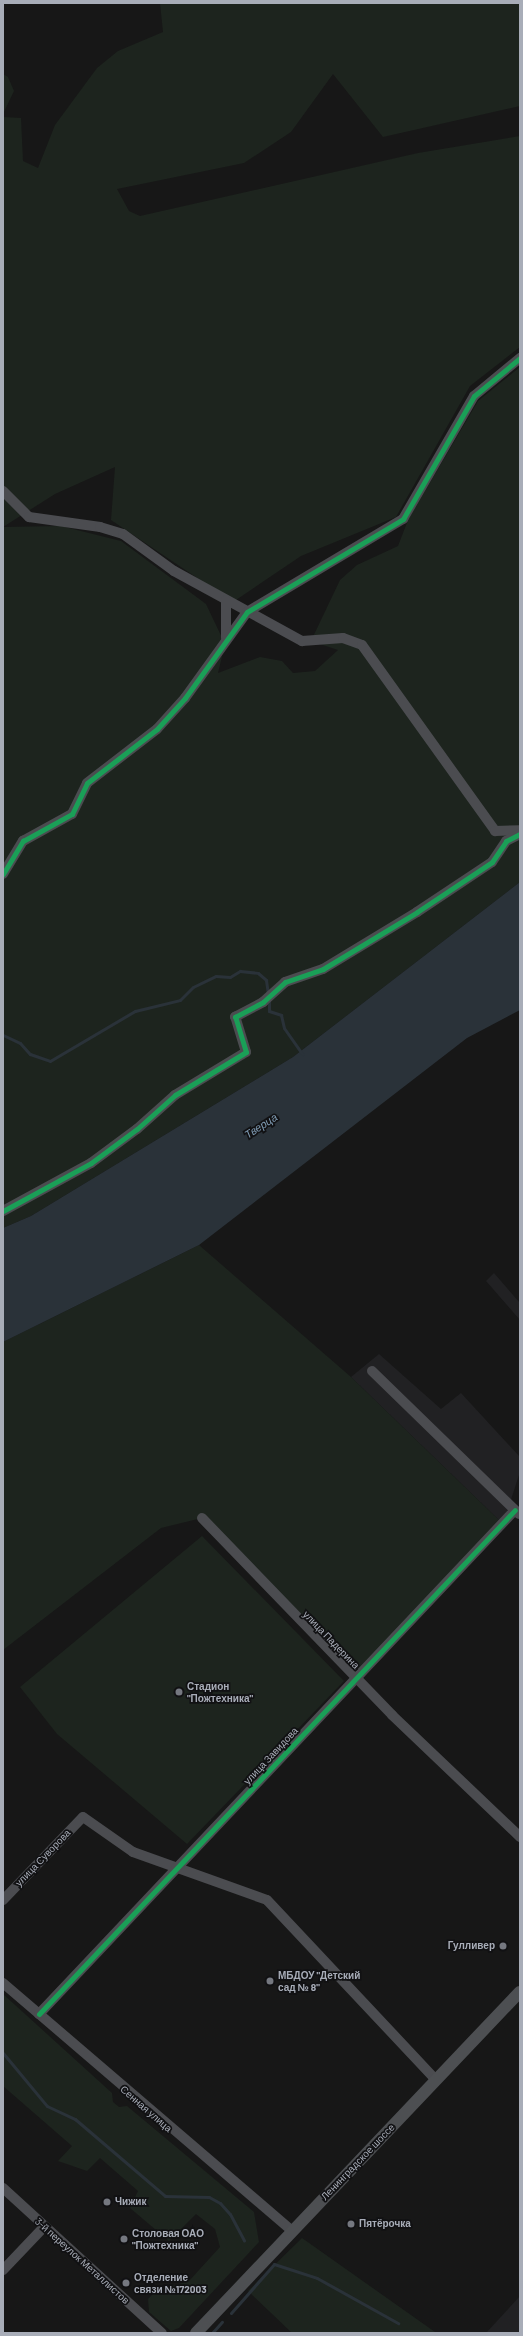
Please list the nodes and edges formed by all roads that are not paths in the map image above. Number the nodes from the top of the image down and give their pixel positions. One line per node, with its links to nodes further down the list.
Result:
1 (520, 358): 6 (street)
2 (3, 491): 4 (street)
3 (3, 503): 4 (street)
4 (18, 508): 5 (street)
5 (226, 600): 6 (street); 7 (street)
6 (247, 612): 7 (street); 8 (street)
7 (226, 638): 10 (street)
8 (520, 830)
9 (520, 834): 11 (street)
10 (3, 874)
11 (3, 1211)
12 (372, 1371): 13 (street)
13 (518, 1512): 15 (street, улица Завидова)
14 (202, 1518): 15 (street, улица Падерина)
15 (356, 1679): 16 (street, улица Падерина); 17 (street, улица Завидова)
16 (520, 1837)
17 (179, 1866): 18 (street, улица Суворова); 21 (street, улица Завидова); 22 (street)
18 (3, 1900)
19 (3, 1983): 21 (street, Сенная улица)
20 (520, 1992): 22 (main road, Ленинградское шоссе)
21 (39, 2014): 25 (street, Сенная улица)
22 (436, 2080): 25 (main road, Ленинградское шоссе)
23 (3, 2188): 24 (street, 3-й переулок Металлистов)
24 (44, 2227): 26 (street); 27 (street, 3-й переулок Металлистов)
25 (292, 2232): 28 (main road, Ленинградское шоссе)
26 (3, 2270)
27 (162, 2333)
28 (196, 2333)

